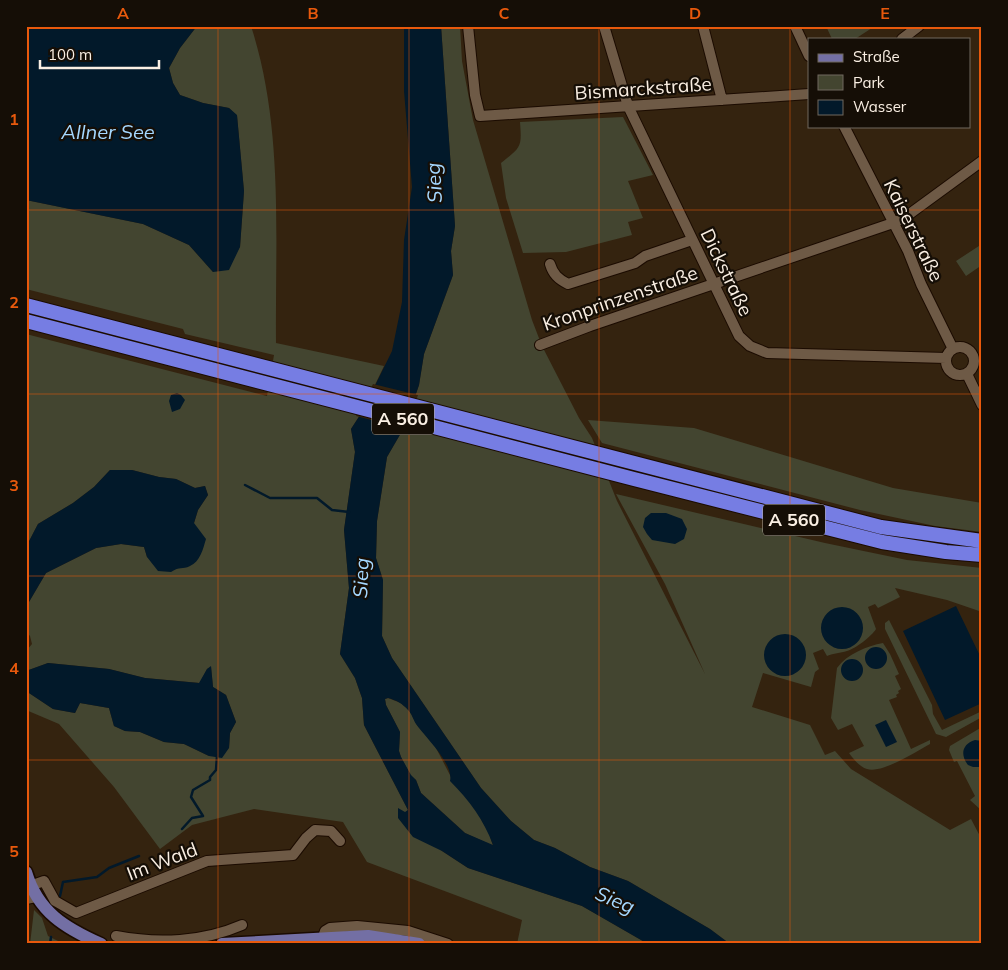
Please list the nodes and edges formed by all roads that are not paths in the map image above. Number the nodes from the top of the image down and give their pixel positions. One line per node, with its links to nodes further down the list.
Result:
1 (468, 26): 10 (street, Bismarckstraße)
2 (604, 26): 10 (street, Dickstraße)
3 (703, 26): 9 (street)
4 (795, 26): 7 (street)
5 (920, 26): 6 (street)
6 (903, 38)
7 (808, 54)
8 (808, 94): 9 (street, Bismarckstraße)
9 (722, 100): 10 (street, Bismarckstraße)
10 (628, 106): 14 (street, Dickstraße)
11 (845, 128): 13 (street, Kaiserstraße)
12 (982, 161): 13 (street, Kronprinzenstraße)
13 (893, 223): 16 (street, Kronprinzenstraße); 20 (street, Kaiserstraße)
14 (692, 240): 15 (street); 16 (street, Dickstraße)
15 (550, 264)
16 (713, 284): 19 (street, Kronprinzenstraße); 22 (street, Dickstraße)
17 (26, 305): 25 (highway, A 560)
18 (26, 320): 26 (highway, A 560)
19 (540, 345)
20 (953, 349): 21 (street); 22 (street)
21 (978, 357): 23 (street)
22 (946, 358): 23 (street)
23 (967, 374): 24 (street)
24 (982, 405)
25 (982, 541)
26 (982, 555)
27 (340, 840): 29 (street, Im Wald)
28 (26, 872): 29 (main road)
29 (31, 894): 34 (main road)
30 (242, 926): 33 (street)
31 (116, 936): 33 (street)
32 (323, 937): 35 (main road); 36 (main road); 37 (street)
33 (208, 941)
34 (101, 944)
35 (222, 944)
36 (419, 944)
37 (448, 944)

